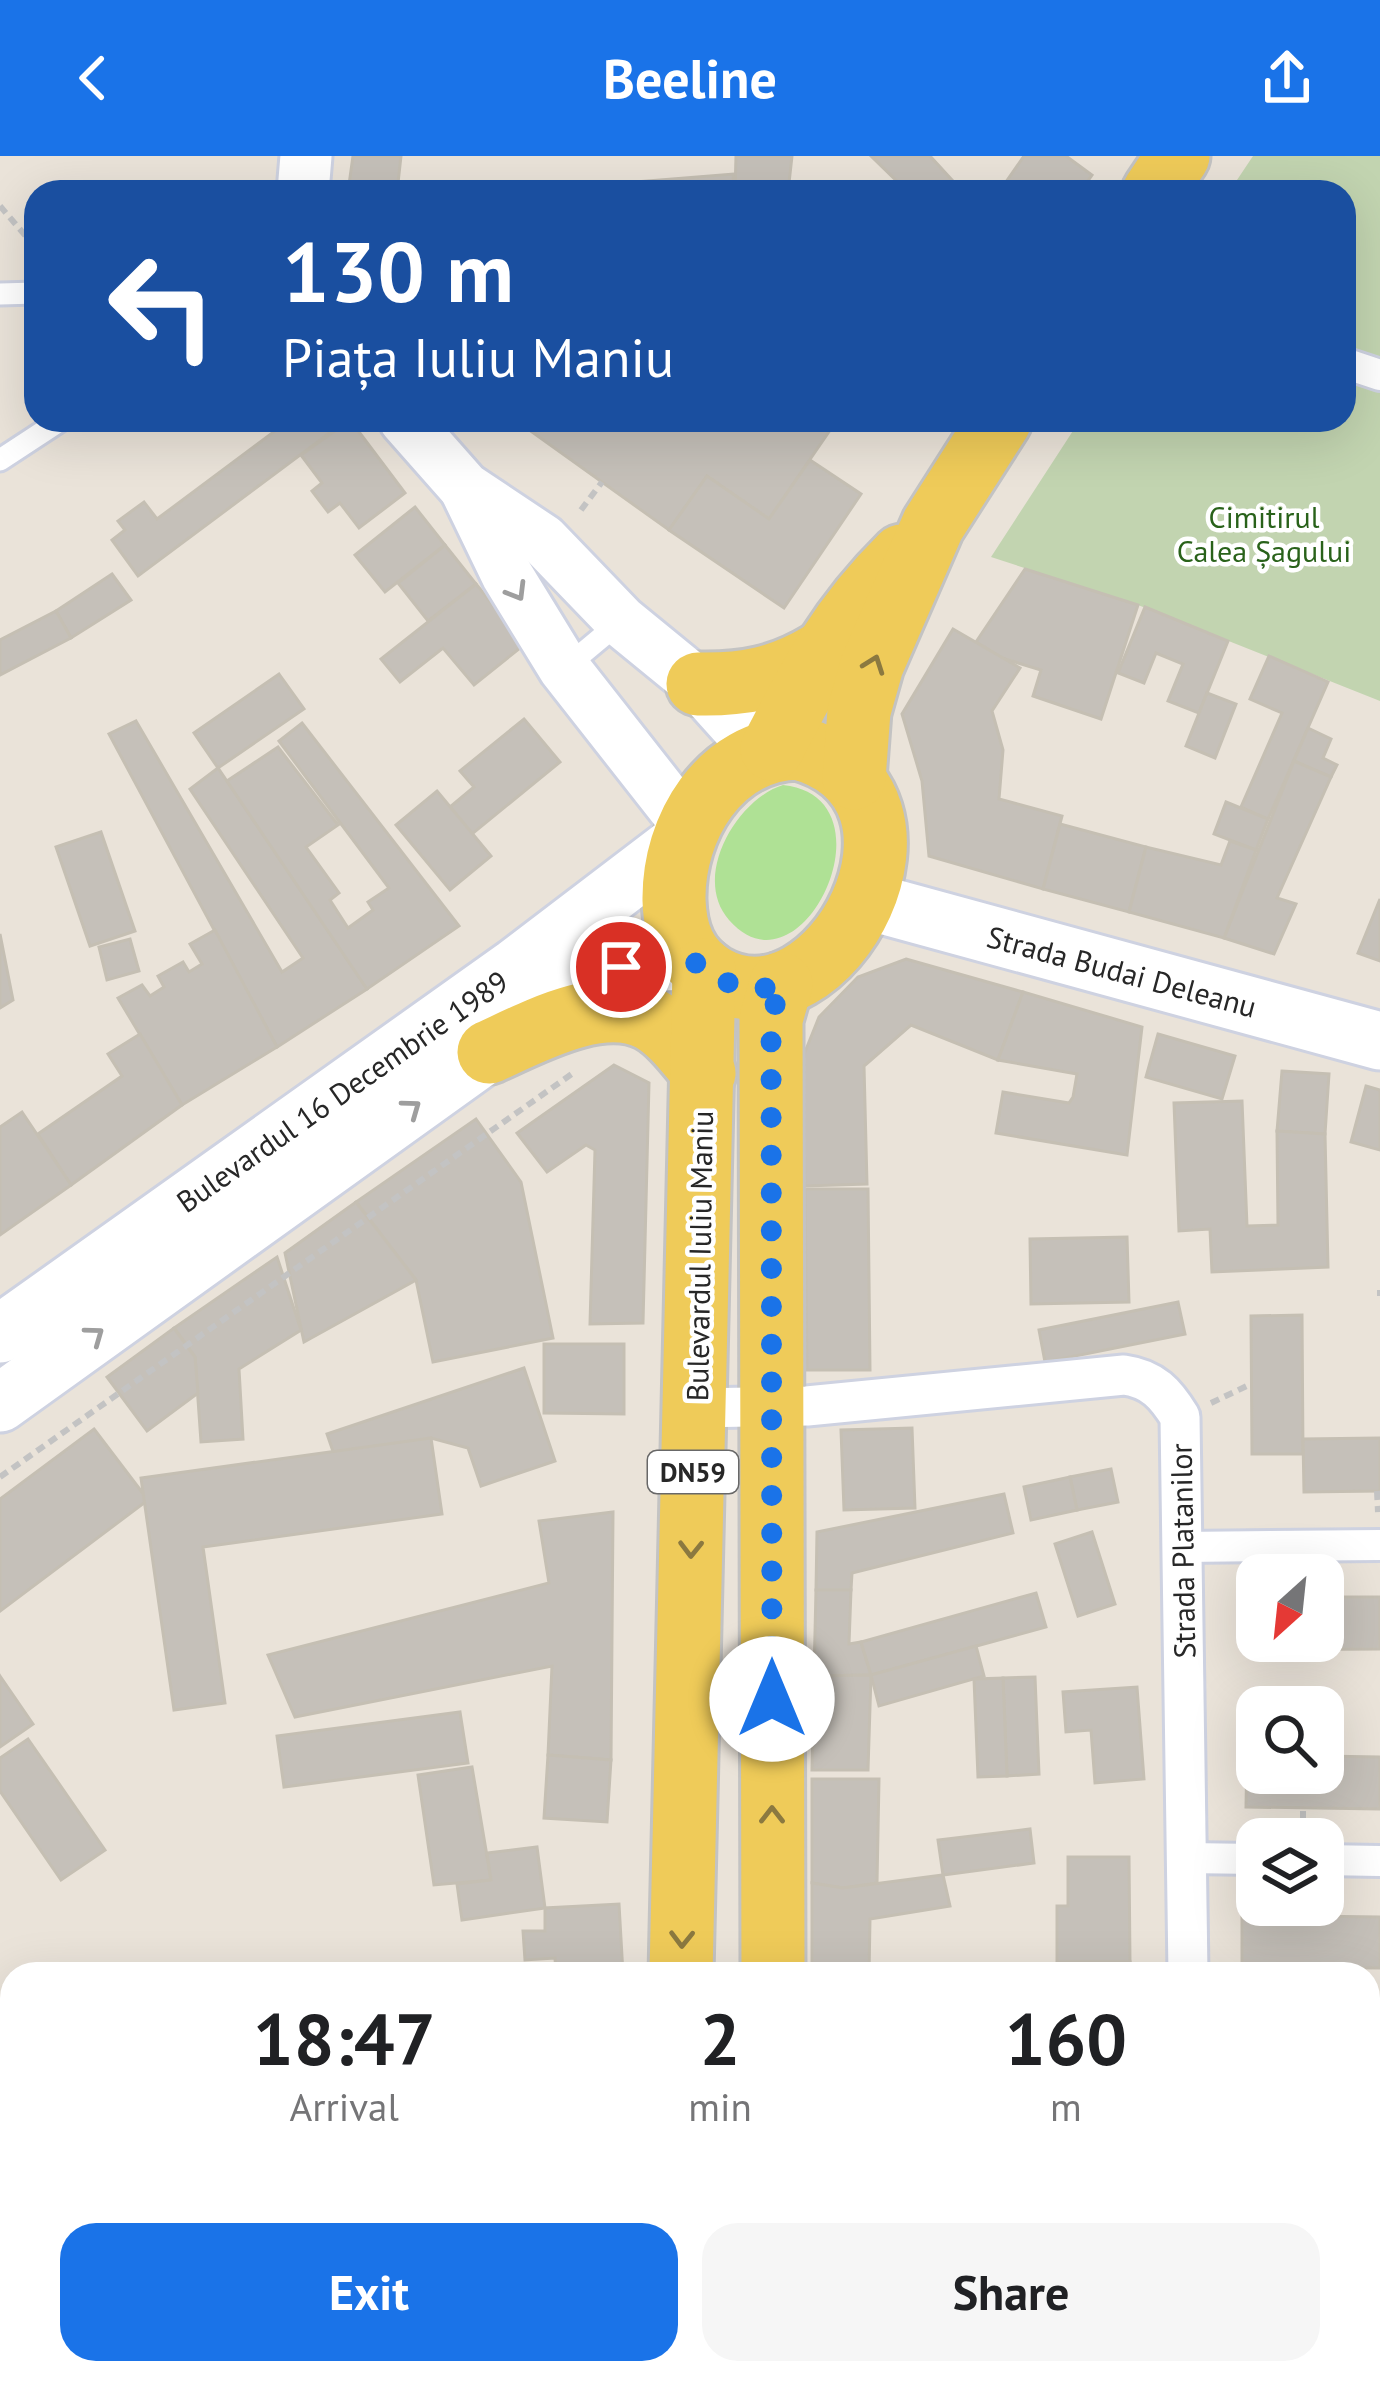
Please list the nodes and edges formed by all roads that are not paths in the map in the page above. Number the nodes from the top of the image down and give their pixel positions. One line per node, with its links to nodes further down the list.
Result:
1 (43, 432): 4 (lane)
2 (416, 432): 5 (street)
3 (992, 432): 6 (main road)
4 (0, 460)
5 (465, 488): 7 (street); 9 (street, one-way to 9)
6 (933, 525): 8 (main road); 12 (main road, one-way to 6)
7 (620, 621): 9 (lane); 10 (street)
8 (820, 654): 10 (main road); 11 (main road)
9 (564, 668): 13 (street)
10 (698, 684): 11 (street)
11 (766, 752): 12 (main road); 13 (main road)
12 (854, 778): 14 (main road)
13 (684, 834): 15 (main road, DN59); 20 (main road, Bulevardul 16 Decembrie 1989)
14 (864, 900): 16 (main road); 17 (main road, Strada Budai Deleanu)
15 (699, 966): 16 (main road); 18 (main road, Bulevardul 16 Decembrie 1989); 19 (main road, Bulevardul Iuliu Maniu / DN59)
16 (781, 984): 22 (main road, DN59)
17 (1380, 1041)
18 (489, 1052): 19 (main road); 21 (main road, Bulevardul 16 Decembrie 1989, one-way to 18)
19 (704, 1072): 23 (main road, Bulevardul Iuliu Maniu / DN59)
20 (0, 1334)
21 (0, 1403)
22 (772, 1407): 23 (street, Strada Platanilor); 25 (street, Strada Platanilor); 31 (main road, DN59, one-way to 22)
23 (695, 1408): 30 (main road, Bulevardul Iuliu Maniu / DN59, one-way to 30)
24 (1380, 1545): 25 (street)
25 (1182, 1546): 26 (street, Strada Platanilor)
26 (1186, 1858): 27 (street); 32 (street, Strada Platanilor)
27 (1236, 1859)
28 (1344, 1860): 29 (street)
29 (1380, 1861)
30 (681, 1962)
31 (773, 1962)
32 (1188, 1962)

